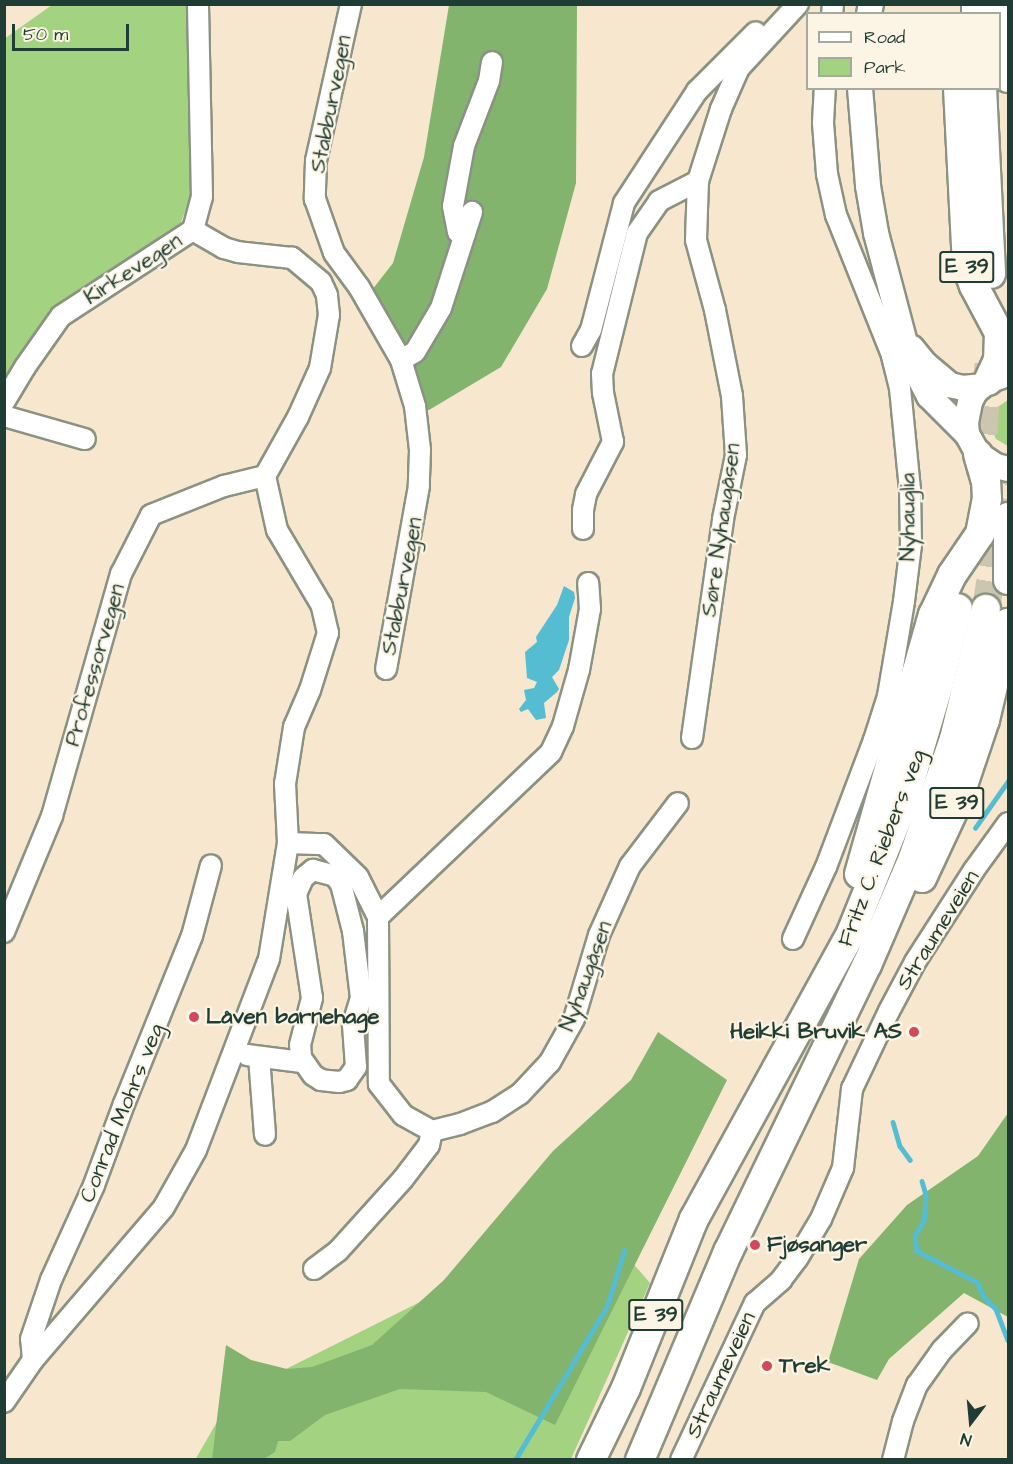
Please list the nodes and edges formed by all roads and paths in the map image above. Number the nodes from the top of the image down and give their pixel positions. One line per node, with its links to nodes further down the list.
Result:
1 (198, 4): 14 (street, Kirkevegen)
2 (351, 4): 19 (street, Stabburvegen)
3 (788, 4): 18 (street)
4 (798, 4): 12 (street, Søre Nyhaugåsen)
5 (1004, 4): 7 (highway)
6 (492, 62): 15 (street)
7 (1008, 78)
8 (825, 90): 41 (street, Nyhauglia)
9 (860, 90): 17 (main road)
10 (958, 90): 20 (highway, E 39)
11 (982, 90): 16 (highway, E 39)
12 (698, 181): 28 (street); 34 (street, Søre Nyhaugåsen)
13 (472, 212): 15 (street)
14 (193, 230): 21 (street, Kirkevegen); 26 (street)
15 (465, 234): 19 (street)
16 (991, 274)
17 (906, 341): 20 (main road); 24 (main road)
18 (582, 346)
19 (401, 360): 33 (street, Stabburvegen)
20 (993, 380): 24 (main road, E 39)
21 (4, 402)
22 (4, 416): 23 (street)
23 (85, 439)
24 (973, 444): 25 (main road); 42 (highway, E 39)
25 (1008, 469)
26 (265, 476): 37 (street); 40 (street, Professorvegen)
27 (1008, 517): 29 (highway)
28 (583, 529)
29 (1008, 580)
30 (588, 583): 39 (street)
31 (958, 608): 42 (highway, Fritz C. Riebers veg / E 39)
32 (997, 616): 53 (highway, Fritz C. Riebers veg / E 39)
33 (386, 669)
34 (692, 738)
35 (678, 803): 46 (street, Nyhaugåsen)
36 (1008, 823): 54 (street, Straumeveien)
37 (288, 843): 39 (street); 43 (street)
38 (211, 864): 50 (street, Conrad Mohrs veg)
39 (378, 918): 46 (street)
40 (4, 932)
41 (793, 939)
42 (831, 971): 52 (highway, Fritz C. Riebers veg / E 39)
43 (238, 1045): 44 (street); 50 (street)
44 (259, 1058): 45 (street); 47 (street)
45 (302, 1062): 45 (street)
46 (432, 1131): 48 (street)
47 (265, 1135)
48 (314, 1269)
49 (968, 1323): 55 (street)
50 (33, 1360): 51 (street)
51 (4, 1402)
52 (591, 1460)
53 (640, 1460)
54 (681, 1460)
55 (893, 1460)

